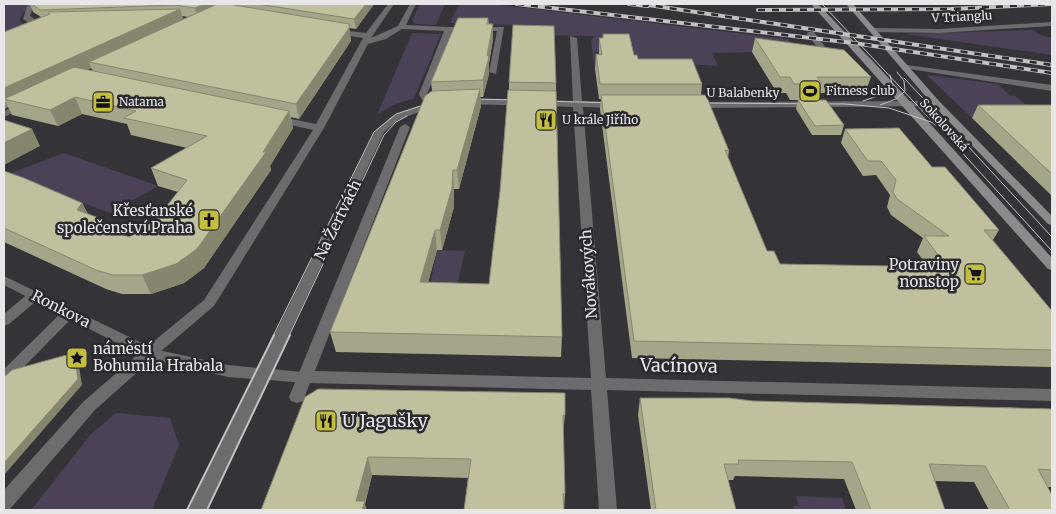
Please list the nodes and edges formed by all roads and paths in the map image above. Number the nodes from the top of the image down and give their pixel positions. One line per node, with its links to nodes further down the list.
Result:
1 (31, 4): 7 (street)
2 (391, 4): 16 (street)
3 (413, 4): 10 (street)
4 (814, 4): 27 (main road, Sokolovská)
5 (849, 4): 13 (main road, Sokolovská)
6 (56, 23): 7 (street)
7 (37, 24): 9 (street)
8 (1052, 24): 13 (street, V Trianglu)
9 (28, 27)
10 (401, 27): 11 (street); 16 (street)
11 (447, 29): 19 (street); 24 (street)
12 (329, 30): 16 (street)
13 (873, 30): 18 (main road, Sokolovská)
14 (811, 34): 17 (street)
15 (573, 38): 22 (street, Novákových)
16 (367, 39): 31 (street)
17 (800, 50)
18 (903, 66): 20 (street); 23 (main road, Sokolovská)
19 (493, 72)
20 (1052, 88)
21 (37, 98): 28 (street)
22 (577, 104): 24 (street); 25 (street); 42 (street, Novákových)
23 (937, 104): 27 (street, U Balabenky); 32 (main road, Sokolovská)
24 (429, 105): 39 (street, Na Žertvách)
25 (624, 105)
26 (683, 105): 27 (street, U Balabenky)
27 (907, 105): 33 (main road, Sokolovská)
28 (4, 114)
29 (270, 118): 31 (street)
30 (405, 127): 40 (street, Na Žertvách)
31 (319, 128): 38 (street)
32 (1051, 219)
33 (1052, 266)
34 (4, 280): 35 (street, Ronkova)
35 (35, 295): 36 (street, Ronkova); 37 (street)
36 (69, 313): 38 (street, Ronkova); 41 (street)
37 (4, 321)
38 (149, 353): 39 (street, Ronkova); 45 (street)
39 (263, 375): 40 (street, Ronkova); 46 (street, Na Žertvách)
40 (305, 377): 42 (street, Vacínova); 44 (street, Na Žertvách)
41 (4, 378)
42 (598, 384): 43 (street, Vacínova); 47 (street, Novákových)
43 (1052, 395)
44 (297, 397)
45 (4, 503)
46 (198, 510)
47 (608, 510)

